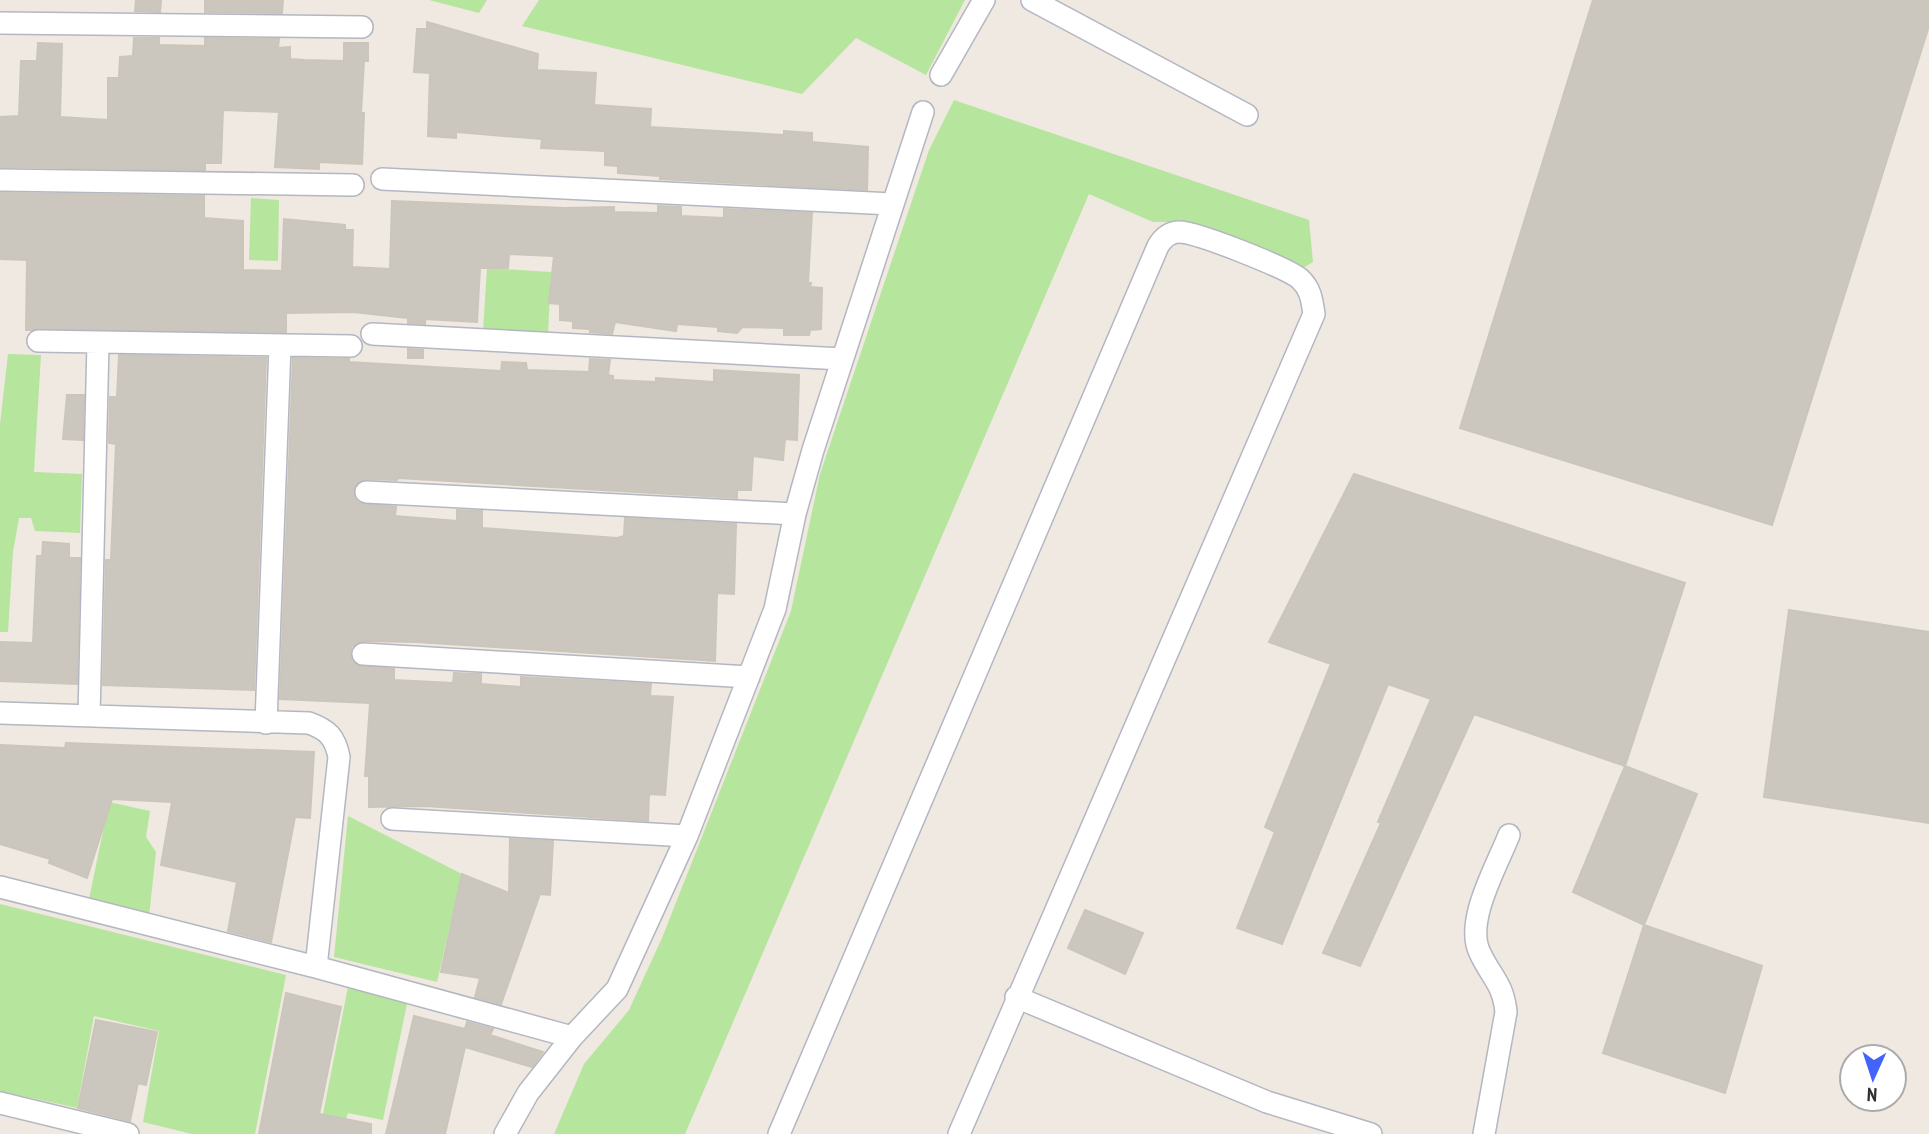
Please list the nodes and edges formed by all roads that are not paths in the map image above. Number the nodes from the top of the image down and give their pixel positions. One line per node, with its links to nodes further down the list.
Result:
1 (984, 0): 5 (street)
2 (1032, 0): 7 (street)
3 (0, 23): 4 (street)
4 (362, 27)
5 (941, 75)
6 (923, 112): 11 (street)
7 (1247, 115)
8 (382, 179): 11 (street)
9 (0, 180): 10 (street)
10 (353, 185)
11 (892, 204): 17 (street)
12 (372, 334): 17 (street)
13 (38, 341): 14 (street)
14 (98, 343): 15 (street); 23 (street)
15 (280, 346): 16 (street); 24 (street)
16 (351, 346)
17 (842, 359): 19 (street)
18 (366, 492): 19 (street)
19 (795, 514): 21 (street)
20 (363, 654): 21 (street)
21 (749, 677): 27 (street)
22 (0, 713): 23 (street)
23 (89, 716): 24 (street)
24 (266, 723): 29 (street)
25 (392, 819): 27 (street)
26 (1509, 835): 38 (street)
27 (687, 836): 31 (street)
28 (0, 887): 29 (street)
29 (316, 967): 31 (street)
30 (1016, 996): 35 (street); 36 (street); 37 (street)
31 (572, 1037): 34 (street)
32 (0, 1103): 33 (street)
33 (128, 1134)
34 (505, 1134)
35 (779, 1134)
36 (959, 1134)
37 (1371, 1134)
38 (1483, 1134)

